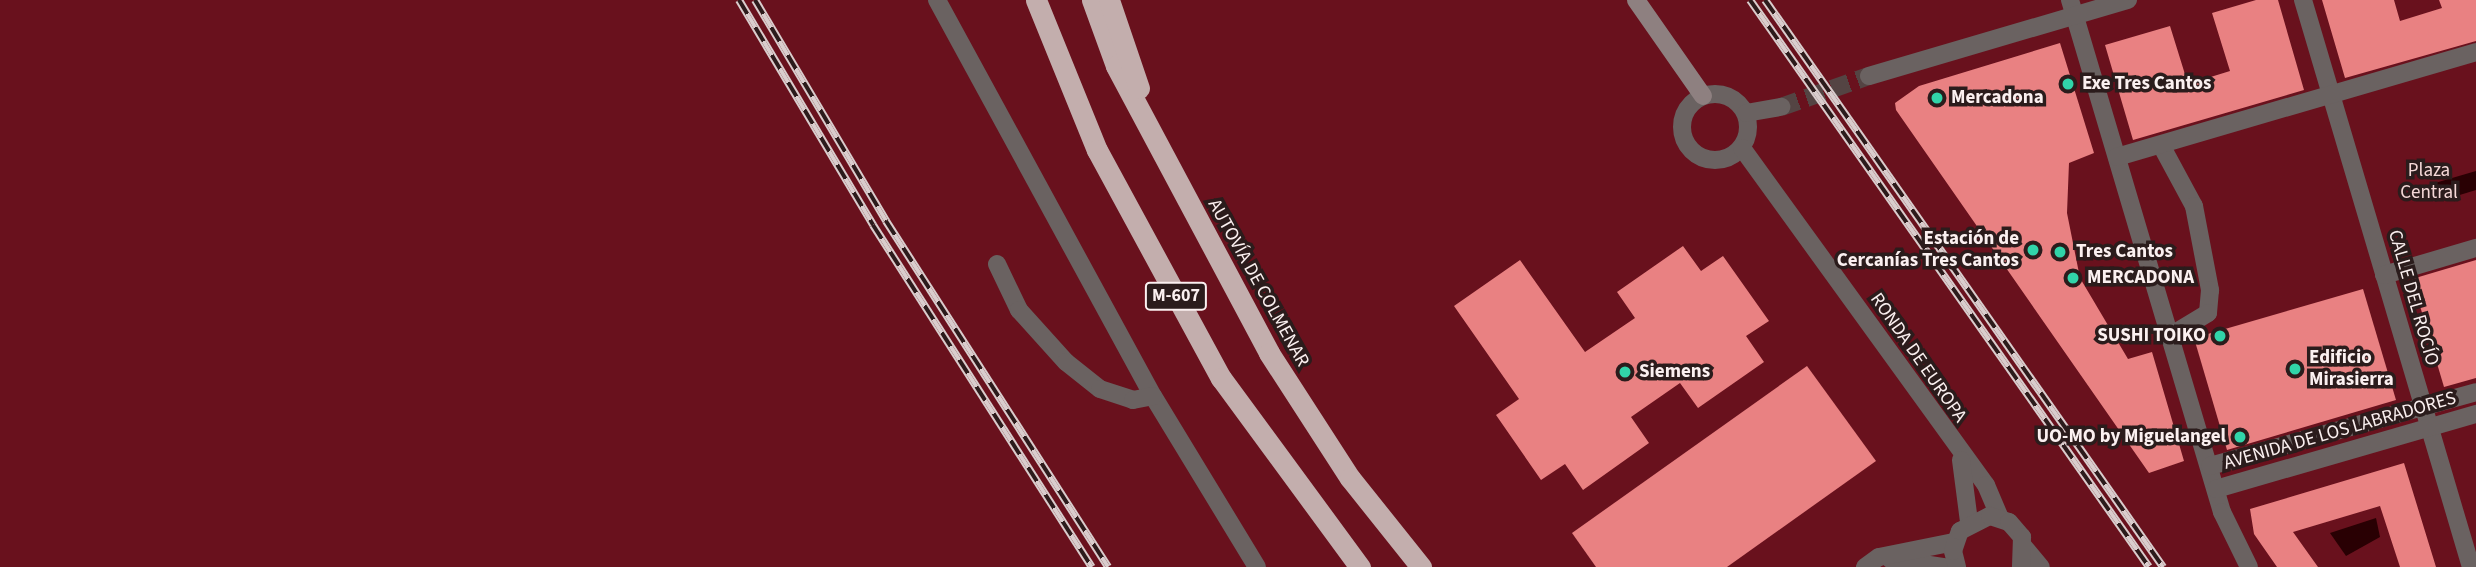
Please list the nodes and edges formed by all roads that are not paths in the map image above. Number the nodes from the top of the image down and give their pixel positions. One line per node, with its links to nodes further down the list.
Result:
1 (937, 0): 24 (street)
2 (1036, 0): 37 (highway, M-607)
3 (1092, 0): 15 (highway, AUTOVÍA DE COLMENAR / M-607)
4 (1109, 0): 15 (highway)
5 (1636, 0): 12 (street)
6 (2127, 0): 8 (street)
7 (2303, 0): 11 (street, CALLE DEL ROCÍO)
8 (2072, 8): 10 (street); 18 (street)
9 (2476, 52): 11 (street)
10 (1869, 76)
11 (2331, 95): 16 (street); 21 (street, CALLE DEL ROCÍO)
12 (1703, 96): 14 (street); 17 (street)
13 (1781, 107): 14 (street)
14 (1746, 113): 17 (street)
15 (1154, 141): 38 (highway, AUTOVÍA DE COLMENAR / M-607)
16 (2161, 145): 18 (street); 22 (street)
17 (1742, 148): 28 (street, RONDA DE EUROPA)
18 (2117, 157): 22 (street)
19 (2476, 248): 21 (street)
20 (997, 264): 24 (street)
21 (2384, 275): 25 (street, CALLE DEL ROCÍO)
22 (2170, 336): 29 (street)
23 (2476, 392): 25 (street, AVENIDA DE LOS LABRADORES)
24 (1153, 396): 36 (street)
25 (2424, 408): 27 (street, CALLE DEL ROCÍO); 29 (street, AVENIDA DE LOS LABRADORES)
26 (2476, 414): 27 (street, AVENIDA DE LOS LABRADORES)
27 (2430, 428): 30 (street, AVENIDA DE LOS LABRADORES); 44 (street, CALLE DEL ROCÍO)
28 (1960, 457): 31 (street, RONDA DE EUROPA); 32 (street, RONDA DE EUROPA)
29 (2210, 466): 30 (street)
30 (2216, 489): 43 (street)
31 (2000, 518): 32 (street); 34 (street, RONDA DE EUROPA)
32 (1969, 522): 33 (street)
33 (1954, 542): 35 (street); 40 (street)
34 (2024, 547): 41 (street); 42 (street)
35 (1872, 562): 39 (street)
36 (1256, 567)
37 (1360, 567)
38 (1421, 567)
39 (1944, 567)
40 (1956, 567)
41 (2021, 567)
42 (2041, 567)
43 (2249, 567)
44 (2470, 567)

